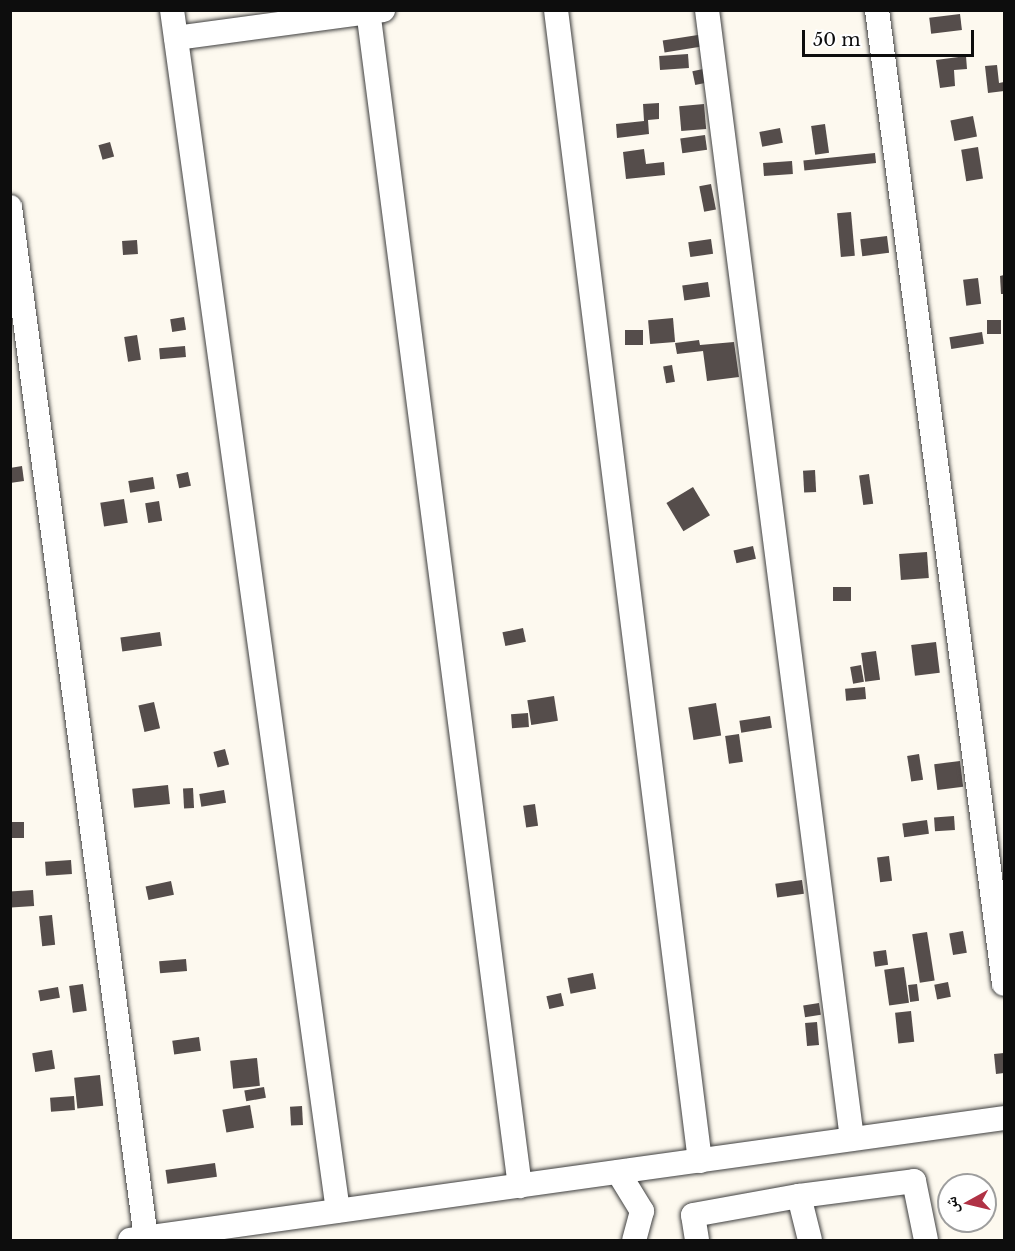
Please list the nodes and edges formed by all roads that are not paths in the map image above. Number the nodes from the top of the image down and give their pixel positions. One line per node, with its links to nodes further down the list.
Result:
1 (172, 10): 6 (street)
2 (556, 10): 11 (street)
3 (707, 10): 10 (street)
4 (877, 10): 8 (street)
5 (373, 11): 6 (street); 13 (street)
6 (176, 38): 15 (street)
7 (10, 207): 17 (street)
8 (1005, 984)
9 (1005, 1118): 10 (street)
10 (852, 1139): 11 (street)
11 (700, 1161): 12 (street)
12 (618, 1172): 13 (street); 18 (street)
13 (520, 1186): 15 (street)
14 (799, 1196): 19 (street); 20 (street); 21 (street)
15 (338, 1211): 16 (street)
16 (205, 1235): 17 (street)
17 (138, 1239)
18 (634, 1240)
19 (698, 1240)
20 (810, 1240)
21 (926, 1240)

